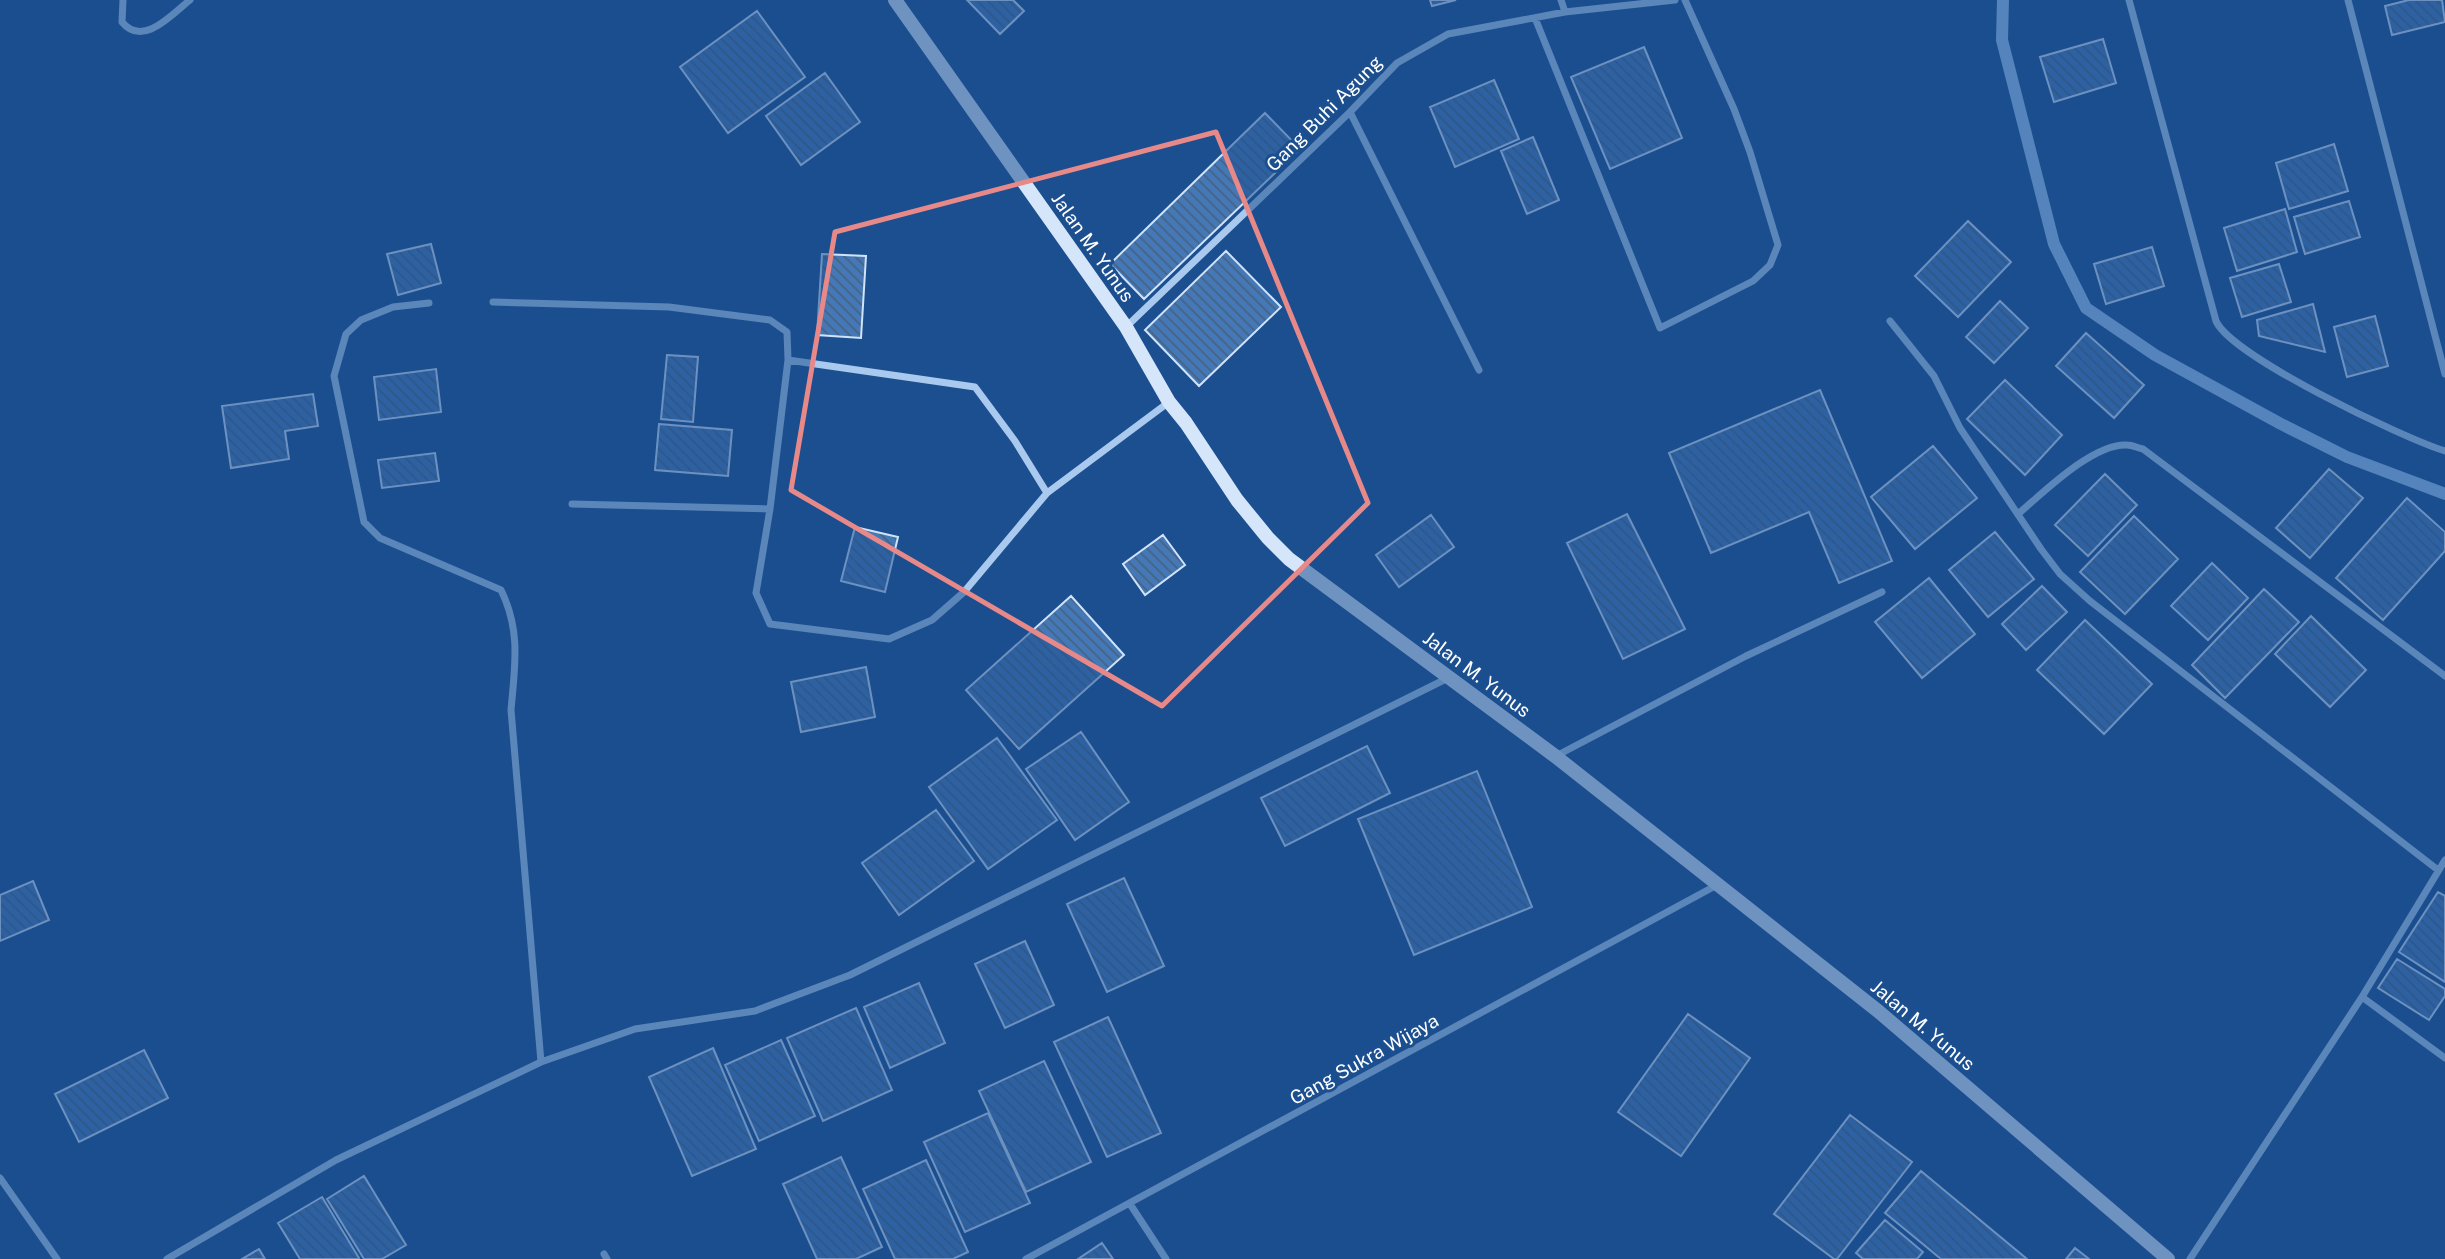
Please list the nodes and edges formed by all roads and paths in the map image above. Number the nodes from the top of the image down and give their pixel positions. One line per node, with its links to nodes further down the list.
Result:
1 (123, 0): 2 (street)
2 (190, 0)
3 (895, 0): 15 (street, Jalan M. Yunus)
4 (1561, 0): 9 (street)
5 (1675, 0): 9 (street, Gang Buhi Agung)
6 (1685, 0): 10 (street)
7 (2129, 0): 20 (street)
8 (2348, 0): 18 (street)
9 (1565, 12): 10 (street, Gang Buhi Agung)
10 (1535, 18): 11 (street, Gang Buhi Agung)
11 (1350, 112): 15 (street, Gang Buhi Agung); 17 (street)
12 (493, 302): 16 (street)
13 (429, 303): 34 (street)
14 (1889, 321): 24 (street)
15 (1126, 327): 19 (street, Jalan M. Yunus)
16 (788, 360): 21 (street); 23 (street)
17 (1479, 370)
18 (2445, 374)
19 (1169, 402): 21 (street); 26 (street, Jalan M. Yunus)
20 (2445, 451)
21 (1047, 493): 23 (street)
22 (572, 504): 23 (street)
23 (769, 509)
24 (2018, 514): 27 (street); 30 (street)
25 (1882, 592): 28 (street)
26 (1449, 677): 28 (street, Jalan M. Yunus); 34 (street)
27 (2445, 677)
28 (1555, 756): 31 (street, Jalan M. Yunus)
29 (2445, 860): 30 (street)
30 (2438, 870): 32 (street)
31 (1717, 884): 36 (street, Gang Sukra Wijaya); 41 (street, Jalan M. Yunus)
32 (2362, 997): 33 (street); 42 (street)
33 (2445, 1059)
34 (541, 1062): 38 (street)
35 (0, 1178): 37 (street)
36 (1130, 1204): 39 (street, Gang Sukra Wijaya); 40 (street)
37 (57, 1259)
38 (167, 1259)
39 (1026, 1259)
40 (1166, 1259)
41 (2168, 1259)
42 (2190, 1259)

